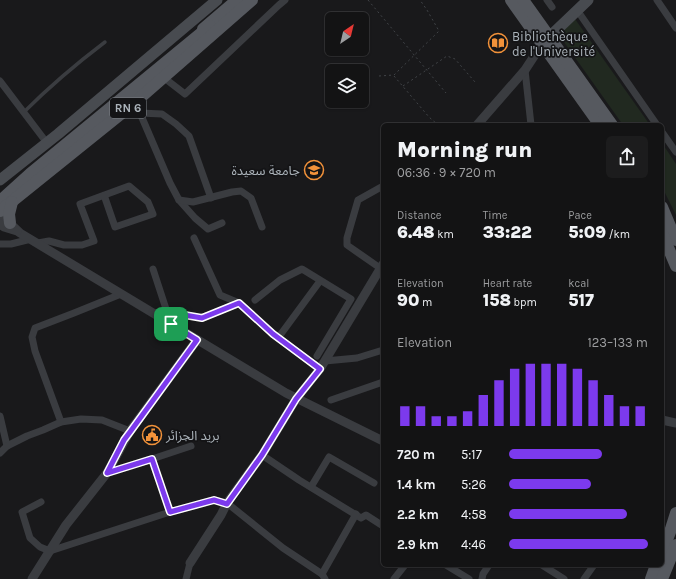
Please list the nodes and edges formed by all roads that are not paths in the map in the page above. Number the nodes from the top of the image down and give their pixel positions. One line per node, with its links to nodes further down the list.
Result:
1 (217, 0): 29 (main road)
2 (237, 0): 17 (main road, RN 6)
3 (242, 0): 17 (main road, RN 6)
4 (252, 0): 17 (main road, RN 6)
5 (258, 0): 17 (main road, RN 6)
6 (285, 0): 19 (street)
7 (510, 0): 15 (main road)
8 (523, 0): 15 (main road)
9 (547, 0): 12 (street)
10 (588, 0): 13 (main road)
11 (657, 0): 14 (street)
12 (552, 7)
13 (577, 10): 15 (main road); 27 (street)
14 (676, 28)
15 (545, 40): 18 (street); 25 (main road); 26 (main road)
16 (106, 42): 22 (lane)
17 (187, 50): 19 (main road, RN 6); 36 (main road, RN 6)
18 (525, 70): 23 (street); 24 (street)
19 (163, 77): 21 (main road, RN 6)
20 (0, 81): 22 (street)
21 (136, 108): 34 (street); 35 (street); 36 (main road, RN 6)
22 (24, 112): 29 (street)
23 (479, 123)
24 (531, 123)
25 (599, 123)
26 (610, 123)
27 (656, 123)
28 (664, 135): 30 (street)
29 (47, 142): 31 (main road)
30 (676, 152)
31 (0, 180)
32 (381, 187): 47 (street)
33 (104, 195): 33 (street); 45 (street)
34 (210, 198): 35 (street); 41 (street)
35 (179, 200): 39 (street)
36 (6, 202): 37 (main road, RN 6); 40 (main road)
37 (0, 213): 40 (street)
38 (664, 213): 44 (main road)
39 (222, 223)
40 (4, 225): 45 (street)
41 (262, 227)
42 (194, 238): 54 (street)
43 (664, 238): 48 (main road)
44 (676, 240)
45 (34, 241): 46 (street); 52 (street)
46 (0, 244)
47 (381, 265)
48 (676, 266)
49 (381, 268): 61 (street)
50 (153, 269): 55 (street)
51 (320, 281): 53 (street); 57 (street); 60 (street)
52 (121, 294): 56 (street); 67 (street)
53 (256, 300)
54 (239, 303): 55 (street); 57 (street)
55 (167, 312): 56 (street)
56 (171, 324): 58 (street)
57 (278, 338): 61 (street)
58 (197, 340): 63 (street); 69 (street)
59 (381, 351): 61 (street)
60 (317, 356)
61 (323, 365): 63 (street)
62 (381, 383): 64 (street)
63 (296, 399): 70 (street); 74 (street)
64 (331, 400)
65 (0, 416): 71 (street)
66 (664, 420): 68 (street)
67 (61, 422): 69 (street); 71 (street)
68 (676, 423)
69 (130, 432): 76 (street)
70 (381, 440)
71 (8, 446): 73 (street)
72 (191, 446): 75 (street)
73 (0, 453)
74 (262, 455): 78 (street); 80 (street)
75 (152, 459): 76 (street); 81 (street)
76 (107, 473): 87 (street)
77 (374, 483): 78 (street)
78 (311, 487): 83 (street)
79 (41, 502): 87 (street)
80 (227, 504): 81 (street); 88 (street); 95 (street)
81 (170, 512): 87 (street)
82 (676, 513): 86 (main road)
83 (356, 514): 84 (street); 95 (street)
84 (381, 525)
85 (676, 545): 104 (main road)
86 (664, 547)
87 (50, 552): 96 (street)
88 (190, 563): 97 (street)
89 (403, 567): 98 (street)
90 (449, 567): 99 (street)
91 (488, 567): 100 (street)
92 (545, 567): 101 (street)
93 (593, 567): 102 (street)
94 (655, 567): 103 (main road)
95 (322, 577)
96 (32, 579)
97 (186, 579)
98 (394, 579)
99 (469, 579)
100 (482, 579)
101 (564, 579)
102 (584, 579)
103 (651, 579)
104 (662, 579)

